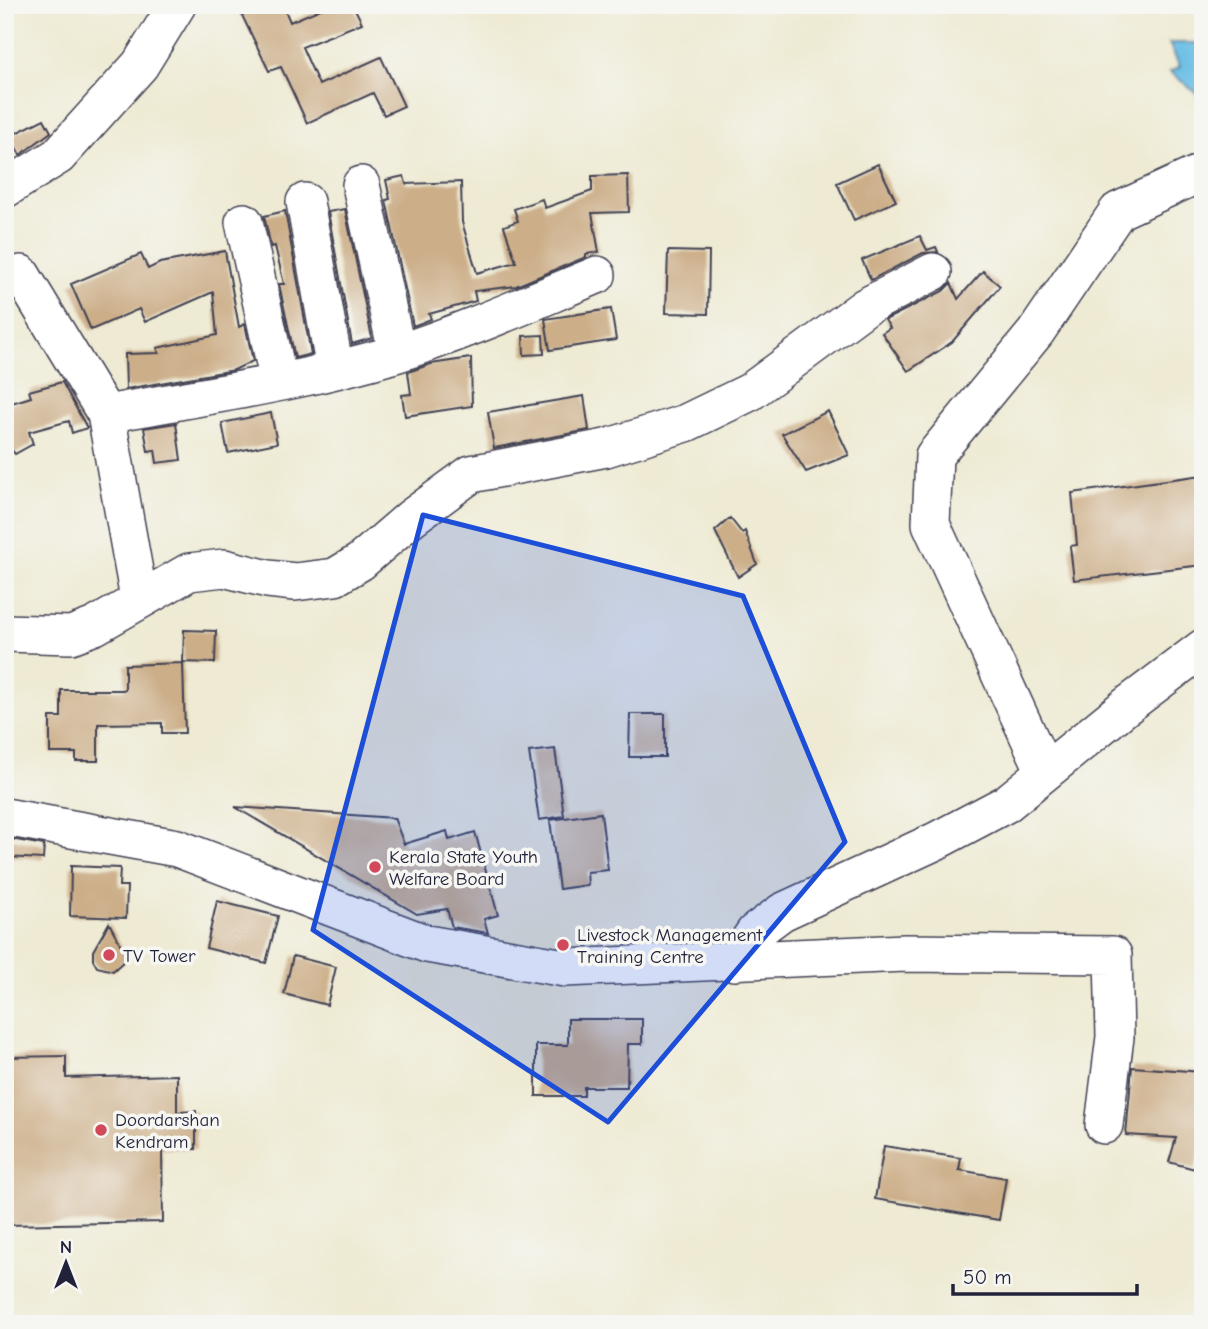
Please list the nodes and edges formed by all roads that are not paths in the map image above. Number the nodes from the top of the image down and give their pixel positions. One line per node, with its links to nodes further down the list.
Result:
1 (177, 5): 4 (street)
2 (1203, 172): 17 (street)
3 (361, 185): 10 (street)
4 (5, 188)
5 (305, 202): 11 (street)
6 (244, 222): 12 (street)
7 (933, 272): 14 (street)
8 (21, 274): 13 (street)
9 (597, 275): 10 (street)
10 (397, 353): 11 (street)
11 (335, 370): 12 (street)
12 (279, 382): 13 (street)
13 (106, 414): 14 (street)
14 (139, 599): 15 (street)
15 (5, 633)
16 (1203, 648): 17 (street)
17 (1045, 772): 19 (street)
18 (5, 817): 19 (street)
19 (734, 962): 20 (street)
20 (1104, 1125)

